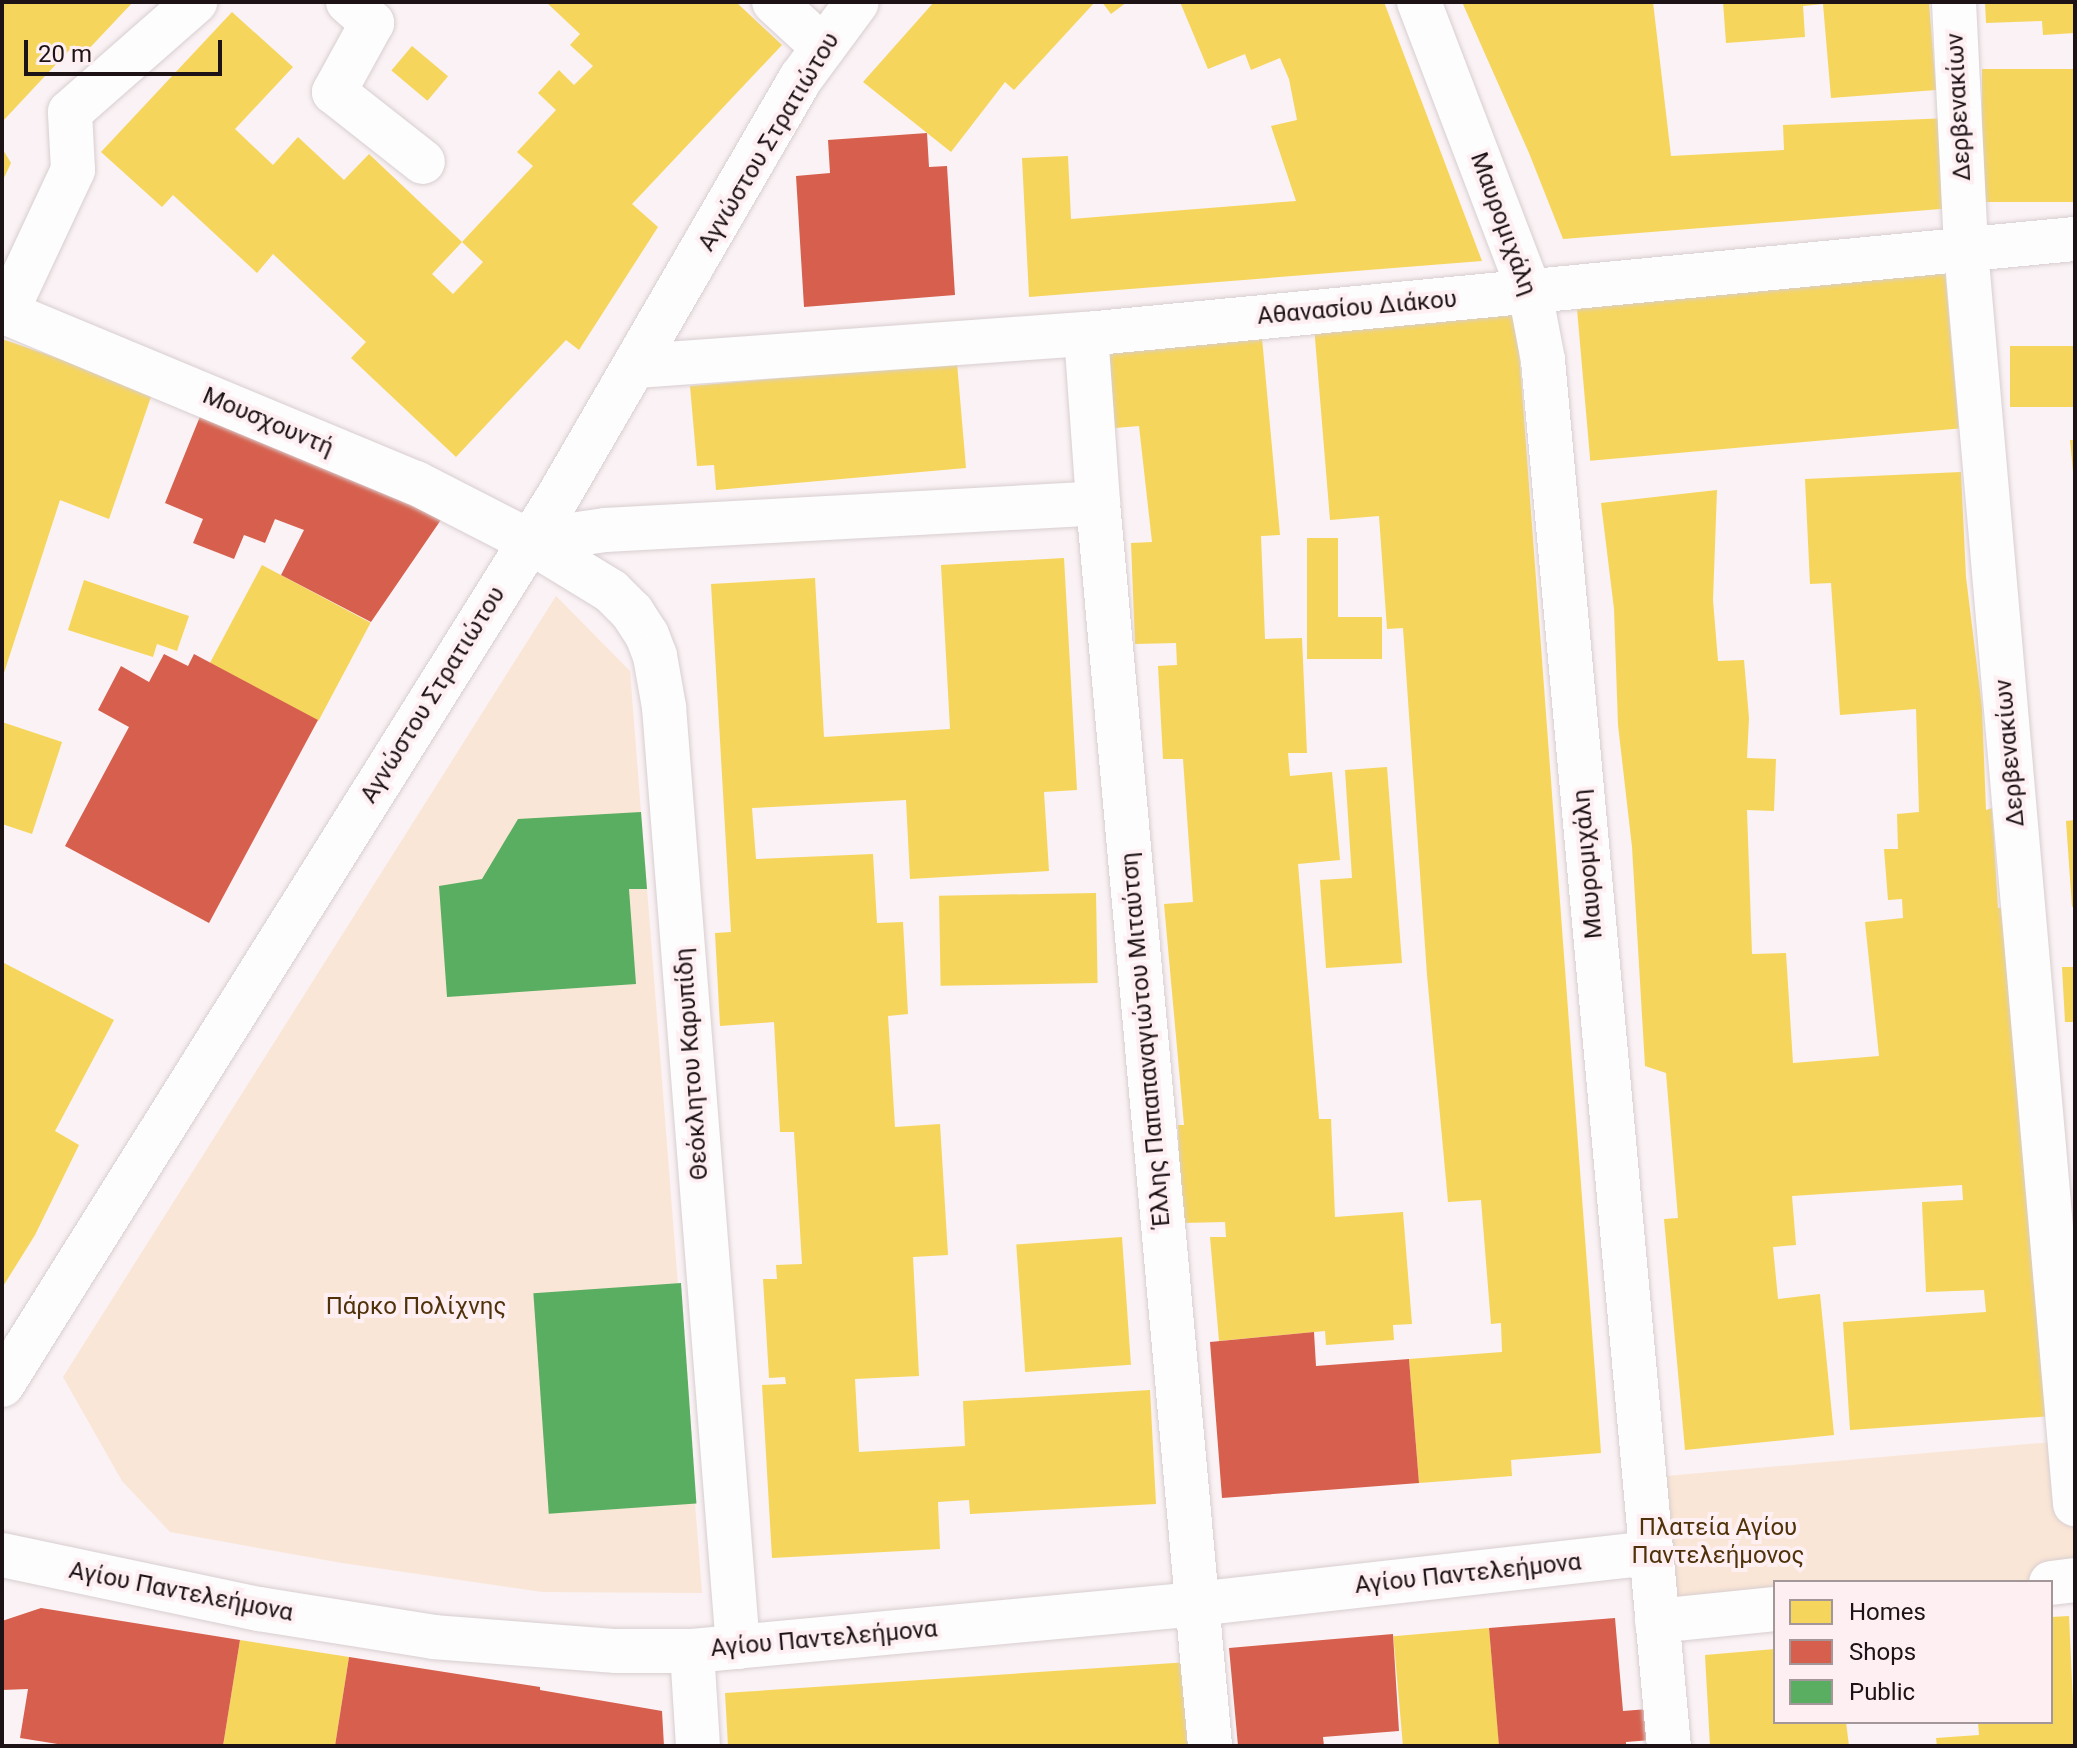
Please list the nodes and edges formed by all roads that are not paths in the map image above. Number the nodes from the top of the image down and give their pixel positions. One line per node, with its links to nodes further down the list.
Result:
1 (195, 2): 12 (street)
2 (348, 2): 8 (street)
3 (774, 2): 7 (street)
4 (857, 2): 7 (street, Αγνώστου Στρατιώτου)
5 (1419, 2): 11 (street, Μαυρομιχάλη)
6 (1954, 2): 10 (street, Δερβενακίων)
7 (823, 47): 14 (street, Αγνώστου Στρατιώτου)
8 (423, 162)
9 (2075, 239): 10 (street, Αθανασίου Διάκου)
10 (1966, 250): 11 (street, Αθανασίου Διάκου); 18 (street, Δερβενακίων)
11 (1530, 292): 13 (street, Αθανασίου Διάκου); 19 (street, Μαυρομιχάλη)
12 (4, 312): 16 (street, Μουσχουντή)
13 (1086, 334): 14 (street, Αθανασίου Διάκου); 15 (street, Έλλης Παπαπαναγιώτου Μιταύτση)
14 (637, 366): 16 (street, Αγνώστου Στρατιώτου)
15 (1098, 503): 16 (street); 23 (street, Έλλης Παπαπαναγιώτου Μιταύτση)
16 (529, 541): 17 (street, Αγνώστου Στρατιώτου); 26 (street, Θεόκλητου Καρυπίδη)
17 (2, 1385)
18 (2075, 1504)
19 (1650, 1553): 23 (street, Αγίου Παντελεήμονα); 25 (street, Μαυρομιχάλη)
20 (2, 1555): 27 (street, Αγίου Παντελεήμονα)
21 (2075, 1580): 22 (street)
22 (2053, 1583)
23 (1197, 1604): 26 (street, Αγίου Παντελεήμονα); 29 (street, Έλλης Παπαπαναγιώτου Μιταύτση)
24 (1773, 1609): 25 (street)
25 (1657, 1621): 30 (street, Μαυρομιχάλη)
26 (738, 1647): 27 (street, Αγίου Παντελεήμονα)
27 (692, 1651): 28 (street)
28 (698, 1746)
29 (1210, 1746)
30 (1669, 1746)

